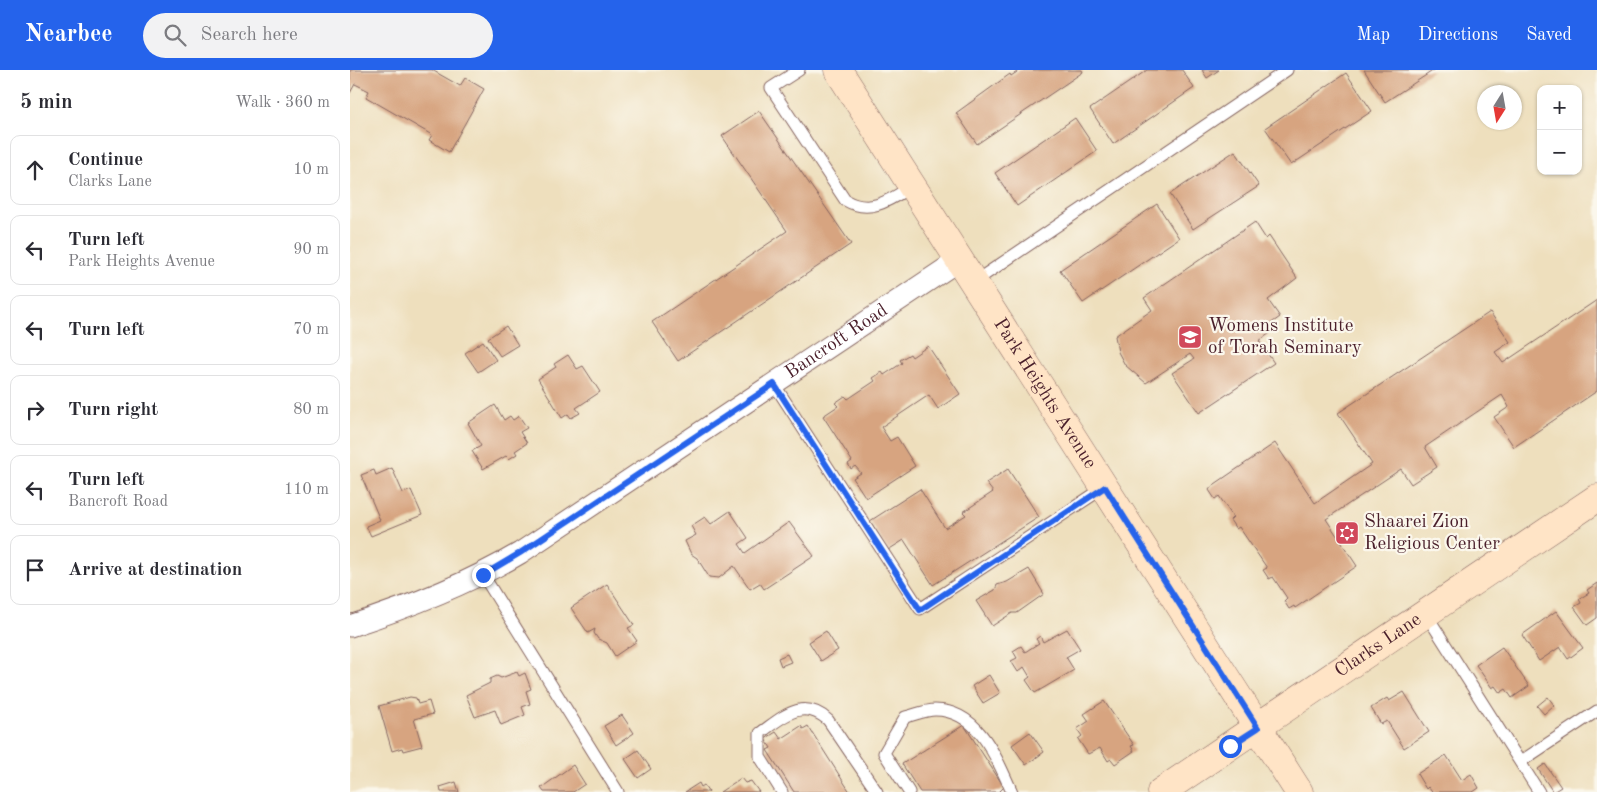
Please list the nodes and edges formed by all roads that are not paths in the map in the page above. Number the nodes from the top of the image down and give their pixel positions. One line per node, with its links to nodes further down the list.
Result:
1 (799, 70): 4 (lane)
2 (838, 70): 4 (main road, Park Heights Avenue)
3 (1287, 70): 5 (lane)
4 (912, 186): 5 (main road, Park Heights Avenue)
5 (967, 271): 6 (street, Bancroft Road); 7 (main road, Park Heights Avenue)
6 (774, 384): 7 (lane); 9 (street, Bancroft Road)
7 (1105, 487): 13 (main road, Park Heights Avenue)
8 (1597, 498): 10 (main road, Clarks Lane)
9 (483, 575): 11 (street, Bancroft Road); 15 (lane)
10 (1426, 614): 13 (main road, Clarks Lane); 14 (lane)
11 (350, 626)
12 (1597, 711): 14 (lane)
13 (1258, 728): 20 (main road, Clarks Lane); 21 (main road, Park Heights Avenue)
14 (1520, 762): 22 (lane)
15 (618, 792)
16 (782, 792): 17 (lane)
17 (877, 792)
18 (908, 792): 19 (lane)
19 (1012, 792)
20 (1161, 792)
21 (1299, 792)
22 (1539, 792)

